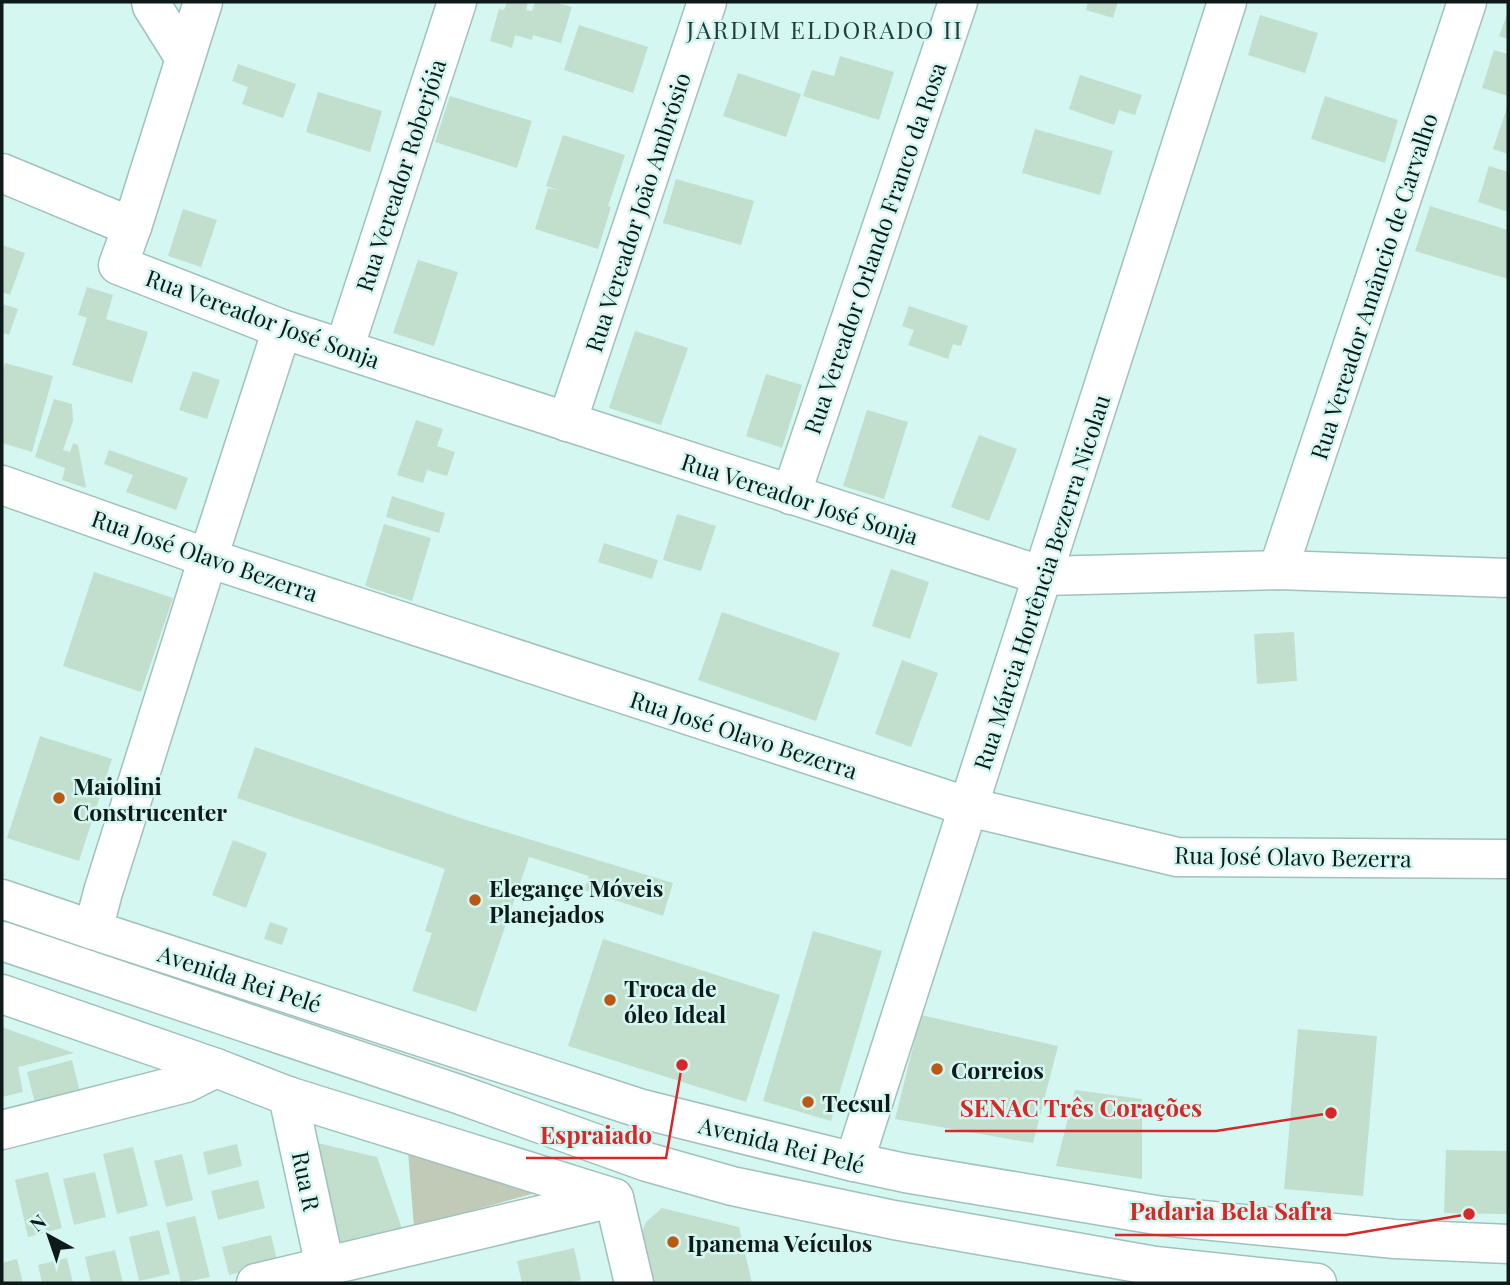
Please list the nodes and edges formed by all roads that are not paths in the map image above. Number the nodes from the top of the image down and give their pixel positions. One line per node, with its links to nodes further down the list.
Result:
1 (151, 2): 8 (street)
2 (203, 2): 8 (street)
3 (457, 2): 12 (street, Rua Vereador Roberjóia)
4 (707, 2): 13 (street, Rua Vereador João Ambrósio)
5 (958, 2): 15 (street, Rua Vereador Orlando Franco da Rosa)
6 (1227, 2): 18 (street, Rua Márcia Hortência Bezerra Nicolau)
7 (1467, 2): 17 (street, Rua Vereador Amâncio de Carvalho)
8 (184, 57): 10 (street)
9 (2, 173): 10 (street)
10 (132, 227): 11 (street, Rua Vereador José Sonja)
11 (282, 329): 12 (street, Rua Vereador José Sonja); 16 (street)
12 (344, 349): 13 (street, Rua Vereador José Sonja)
13 (568, 422): 15 (street, Rua Vereador José Sonja)
14 (2, 485): 16 (street, Rua José Olavo Bezerra)
15 (791, 495): 18 (street, Rua Vereador José Sonja)
16 (208, 558): 20 (street, Rua José Olavo Bezerra); 23 (street)
17 (1278, 570): 18 (street, Rua Vereador José Sonja); 19 (street, Rua Vereador José Sonja)
18 (1043, 576): 20 (street, Rua Márcia Hortência Bezerra Nicolau)
19 (1508, 578)
20 (969, 807): 21 (street, Rua José Olavo Bezerra); 29 (street, Rua Márcia Hortência Bezerra Nicolau)
21 (1508, 859)
22 (2, 899): 23 (street, Avenida Rei Pelé)
23 (93, 930): 29 (street, Avenida Rei Pelé)
24 (2, 941): 30 (street, Avenida Rei Pelé)
25 (2, 994): 26 (street)
26 (216, 1068): 27 (street); 28 (street)
27 (288, 1096): 31 (street); 34 (street, Rua R)
28 (2, 1130)
29 (855, 1162): 32 (street, Avenida Rei Pelé)
30 (648, 1163): 31 (street); 35 (street, Avenida Rei Pelé)
31 (614, 1198): 34 (street); 37 (street)
32 (1162, 1216): 33 (street, Avenida Rei Pelé); 35 (street)
33 (1508, 1244)
34 (325, 1267): 36 (street)
35 (1153, 1274): 38 (street, Avenida Rei Pelé)
36 (257, 1283)
37 (634, 1283)
38 (1317, 1283)

